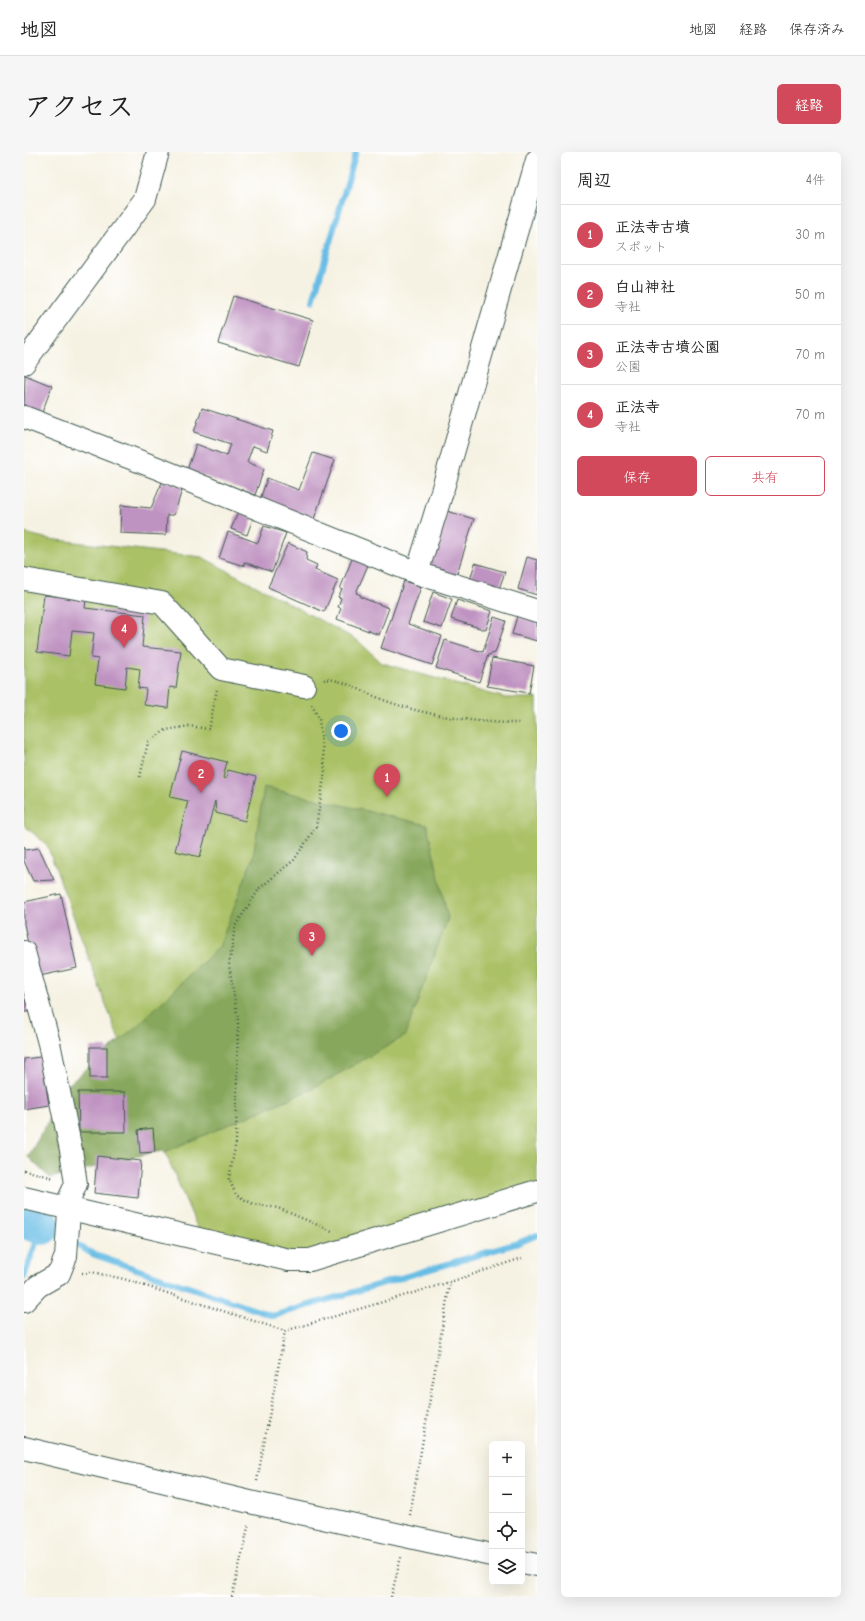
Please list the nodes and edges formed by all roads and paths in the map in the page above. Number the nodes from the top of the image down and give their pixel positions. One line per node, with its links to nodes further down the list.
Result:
1 (158, 152): 3 (street)
2 (537, 160): 5 (street)
3 (24, 363)
4 (24, 417): 5 (street)
5 (417, 573): 7 (street)
6 (24, 579): 8 (street)
7 (537, 611)
8 (221, 669): 9 (street); 11 (path)
9 (304, 686): 10 (path); 18 (path)
10 (519, 723)
11 (140, 777)
12 (24, 952): 14 (street)
13 (24, 1170): 14 (path)
14 (76, 1184): 17 (street)
15 (537, 1191): 18 (street)
16 (33, 1199): 17 (street)
17 (70, 1217): 18 (street); 20 (street)
18 (364, 1244)
19 (522, 1258): 21 (path)
20 (62, 1265): 22 (street); 23 (path)
21 (450, 1282): 23 (path); 26 (path)
22 (24, 1301)
23 (285, 1331): 25 (path)
24 (24, 1448): 25 (street)
25 (254, 1502): 26 (street); 30 (path)
26 (406, 1536): 27 (street); 31 (path)
27 (489, 1554)
28 (525, 1563): 29 (street)
29 (537, 1565)
30 (232, 1597)
31 (391, 1597)

